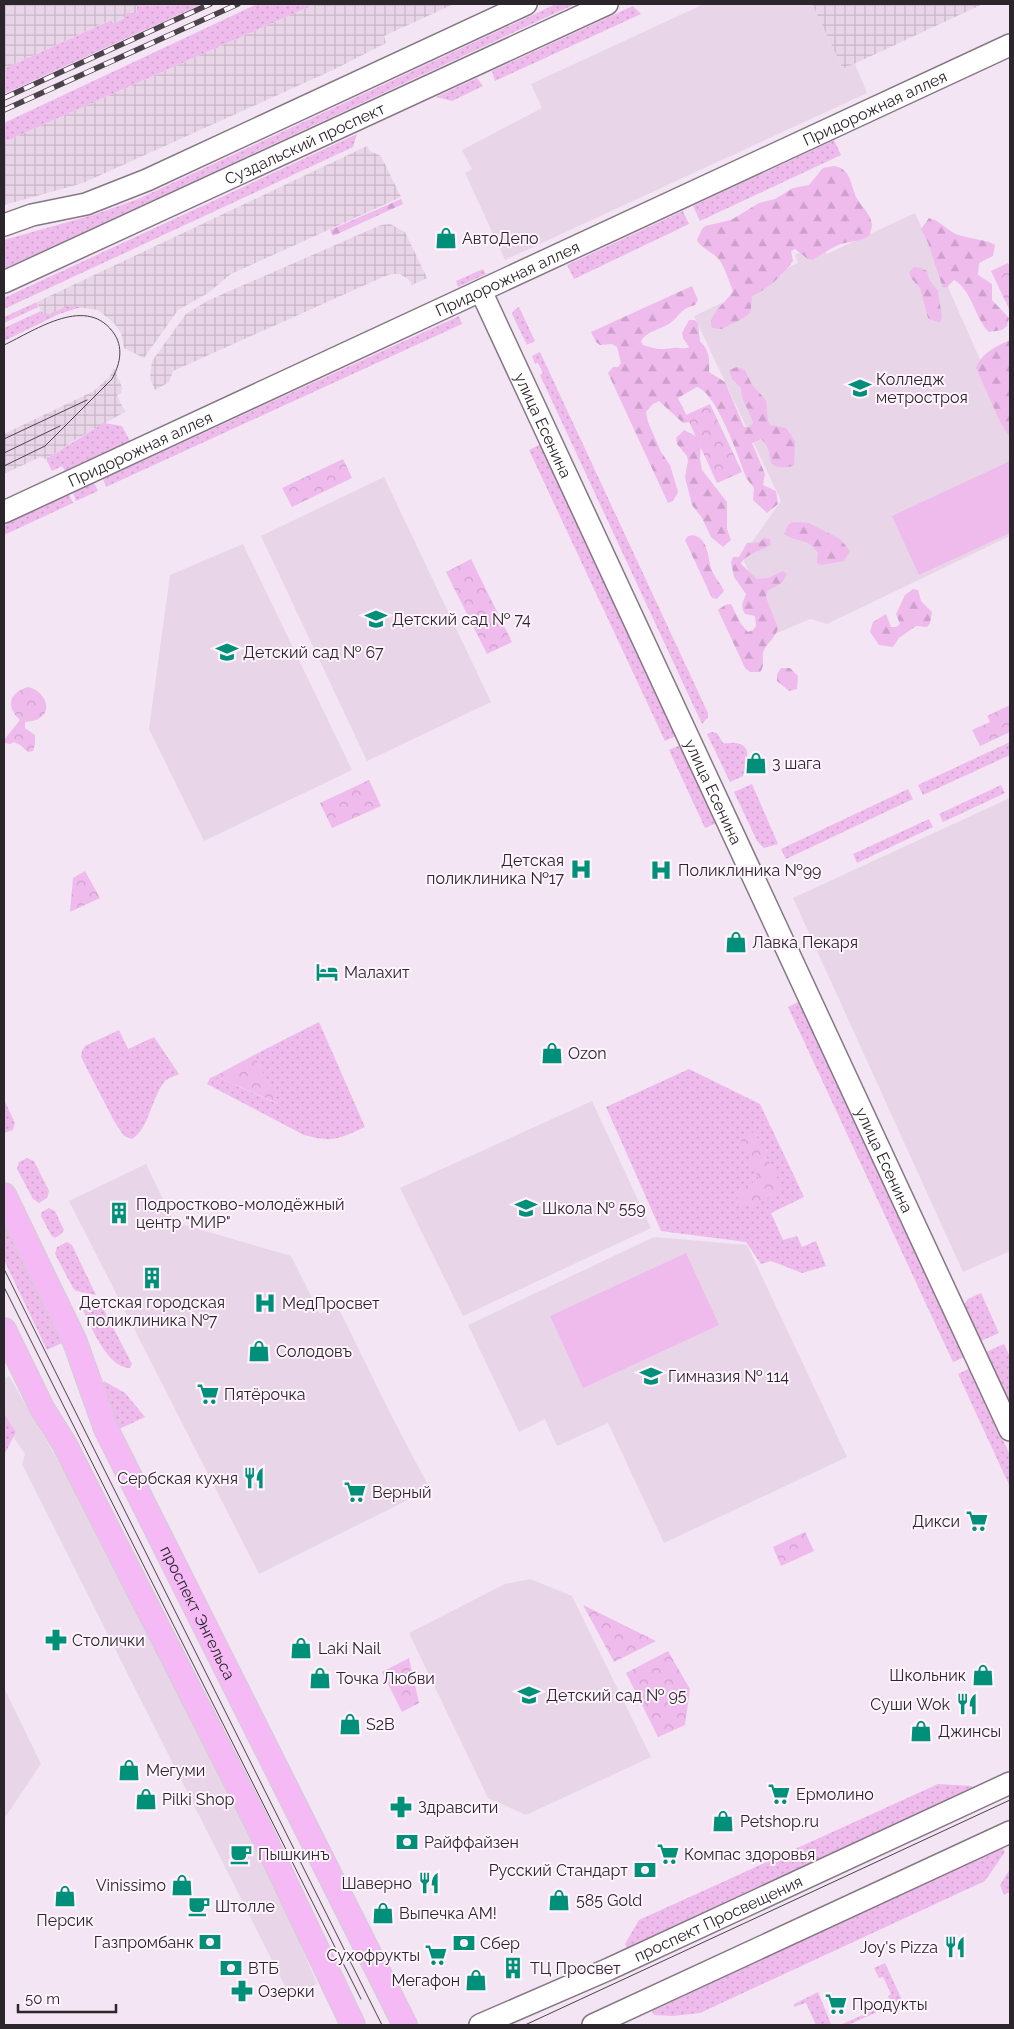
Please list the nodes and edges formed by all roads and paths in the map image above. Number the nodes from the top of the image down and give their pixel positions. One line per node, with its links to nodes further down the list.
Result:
1 (526, 4): 4 (street, Суздальский проспект)
2 (606, 4): 5 (street, Суздальский проспект)
3 (1010, 45): 6 (street, Придорожная аллея)
4 (4, 225)
5 (4, 282)
6 (481, 291): 7 (street, Придорожная аллея); 10 (street, улица Есенина)
7 (4, 512)
8 (4, 1195): 14 (main road, проспект Энгельса)
9 (4, 1330): 13 (main road)
10 (1010, 1430)
11 (1010, 1783): 15 (street, проспект Просвещения)
12 (1010, 1832): 16 (street)
13 (353, 2025)
14 (406, 2025)
15 (480, 2025)
16 (593, 2025)

